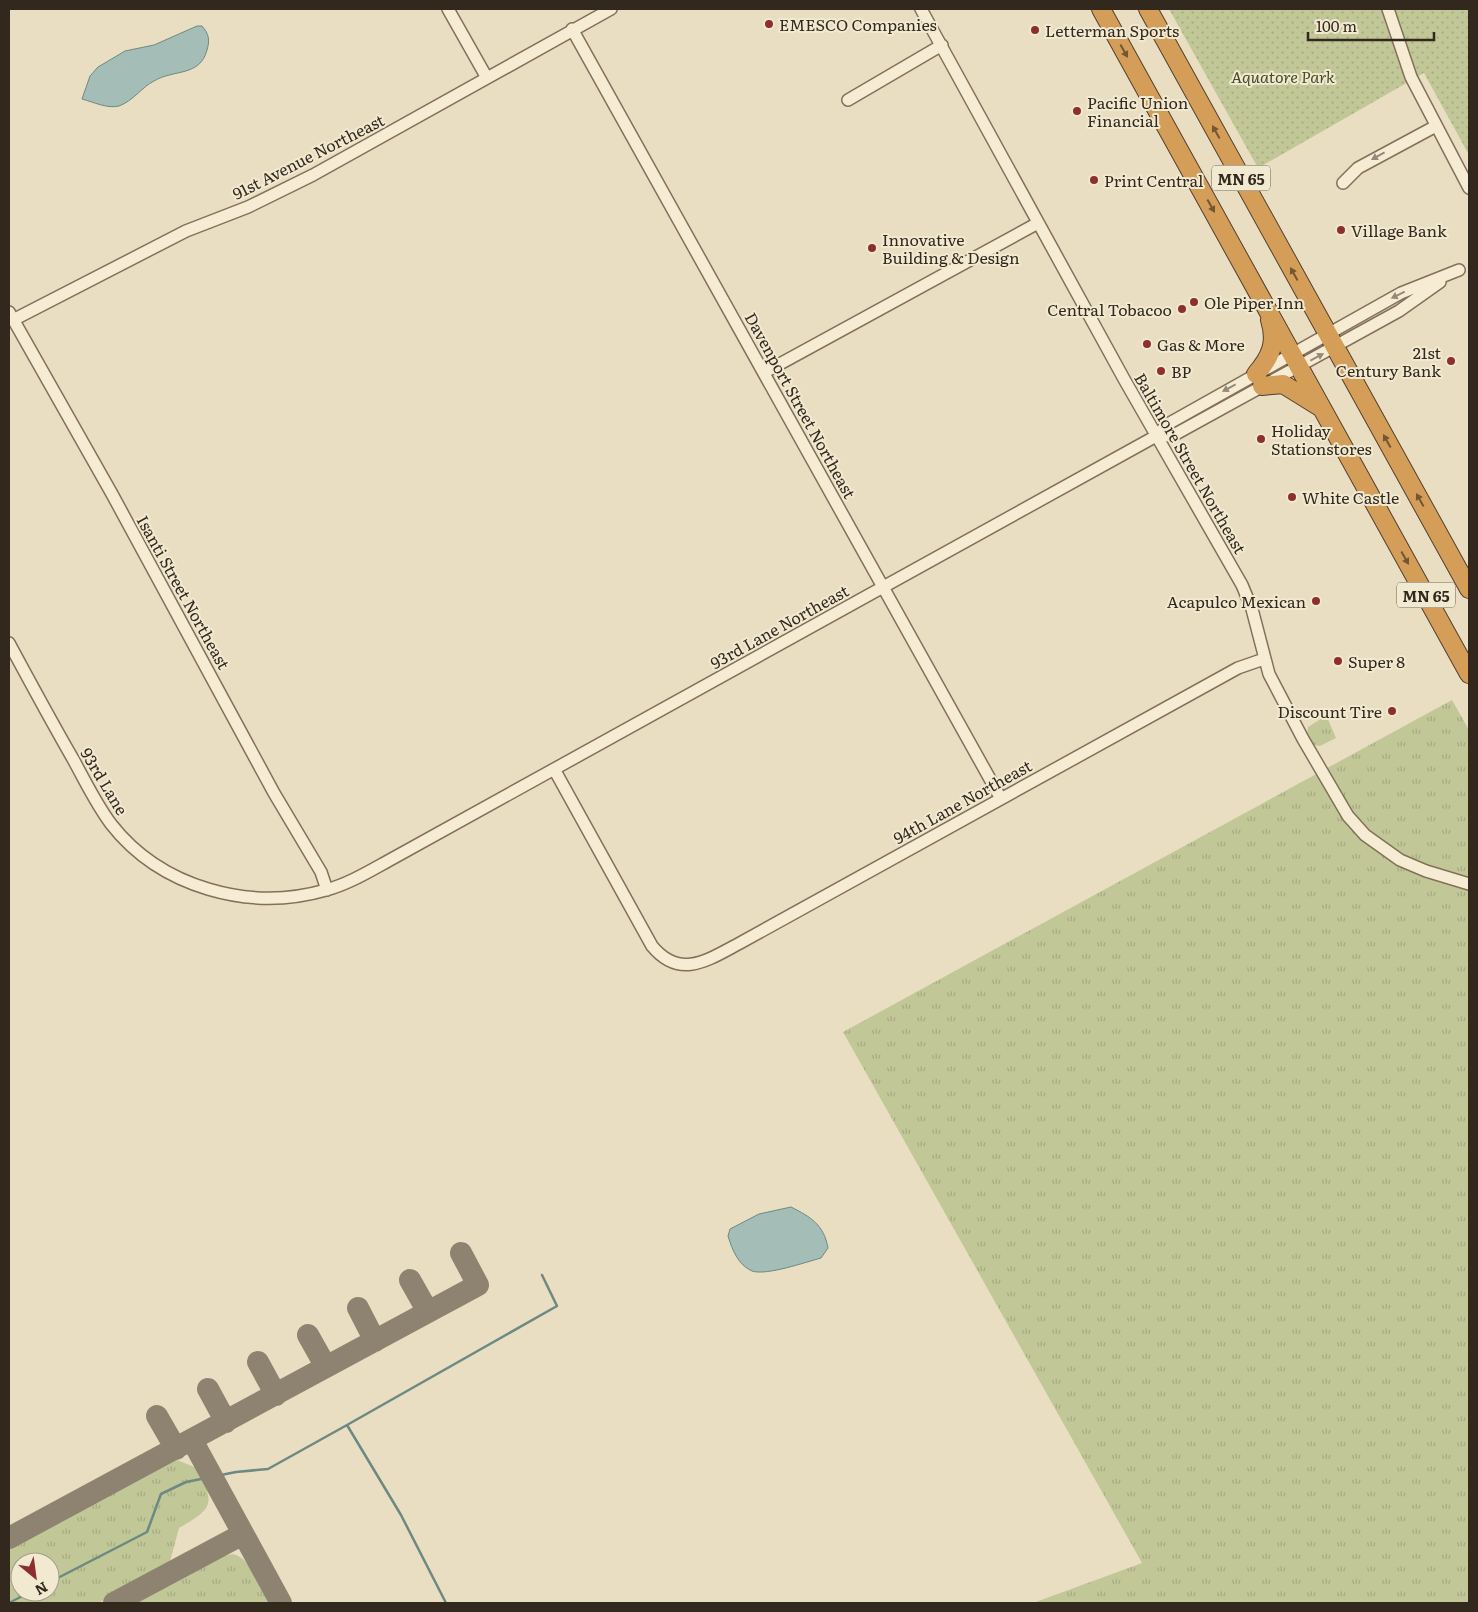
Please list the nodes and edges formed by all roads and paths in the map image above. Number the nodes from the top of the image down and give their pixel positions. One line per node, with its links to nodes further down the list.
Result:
1 (448, 9): 9 (street)
2 (611, 9): 7 (street, 91st Avenue Northeast)
3 (921, 9): 8 (street, Baltimore Street Northeast)
4 (1100, 9): 17 (highway, MN 65, one-way to 17)
5 (1148, 9): 19 (highway, MN 65, one-way to 5)
6 (1388, 9): 11 (street)
7 (572, 29): 9 (street, 91st Avenue Northeast); 21 (street, Davenport Street Northeast)
8 (942, 45): 10 (street); 14 (street, Baltimore Street Northeast)
9 (487, 78): 18 (street, 91st Avenue Northeast)
10 (848, 100)
11 (1436, 126): 12 (street, one-way to 12); 13 (street)
12 (1343, 183)
13 (1469, 188)
14 (1038, 223): 21 (street); 24 (street, Baltimore Street Northeast)
15 (1469, 264): 16 (street)
16 (1459, 270): 19 (street); 19 (street, one-way to 19)
17 (1267, 307): 20 (highway, MN 65); 22 (highway)
18 (11, 316): 34 (street, Isanti Street Northeast)
19 (1331, 340): 20 (street, 93rd Lane Northeast, one-way to 19); 20 (street, 93rd Lane Northeast); 26 (highway, MN 65, one-way to 19)
20 (1296, 359): 22 (street, 93rd Lane Northeast); 22 (street, 93rd Lane Northeast); 23 (highway, MN 65)
21 (764, 372): 25 (street, Davenport Street Northeast)
22 (1259, 380): 23 (highway); 24 (street, 93rd Lane Northeast)
23 (1323, 410): 29 (highway, MN 65, one-way to 29)
24 (1158, 435): 25 (street, 93rd Lane Northeast); 28 (street, Baltimore Street Northeast)
25 (883, 588): 30 (street, 93rd Lane Northeast); 31 (street, Davenport Street Northeast)
26 (1469, 589)
27 (9, 643): 34 (street, 93rd Lane)
28 (1264, 659): 31 (street, 94th Lane Northeast); 33 (street, Baltimore Street Northeast)
29 (1469, 674)
30 (554, 769): 31 (street, 94th Lane Northeast); 32 (street, 93rd Lane Northeast)
31 (1000, 797)
32 (415, 846): 34 (street, 93rd Lane)
33 (1469, 884)
34 (327, 890)

